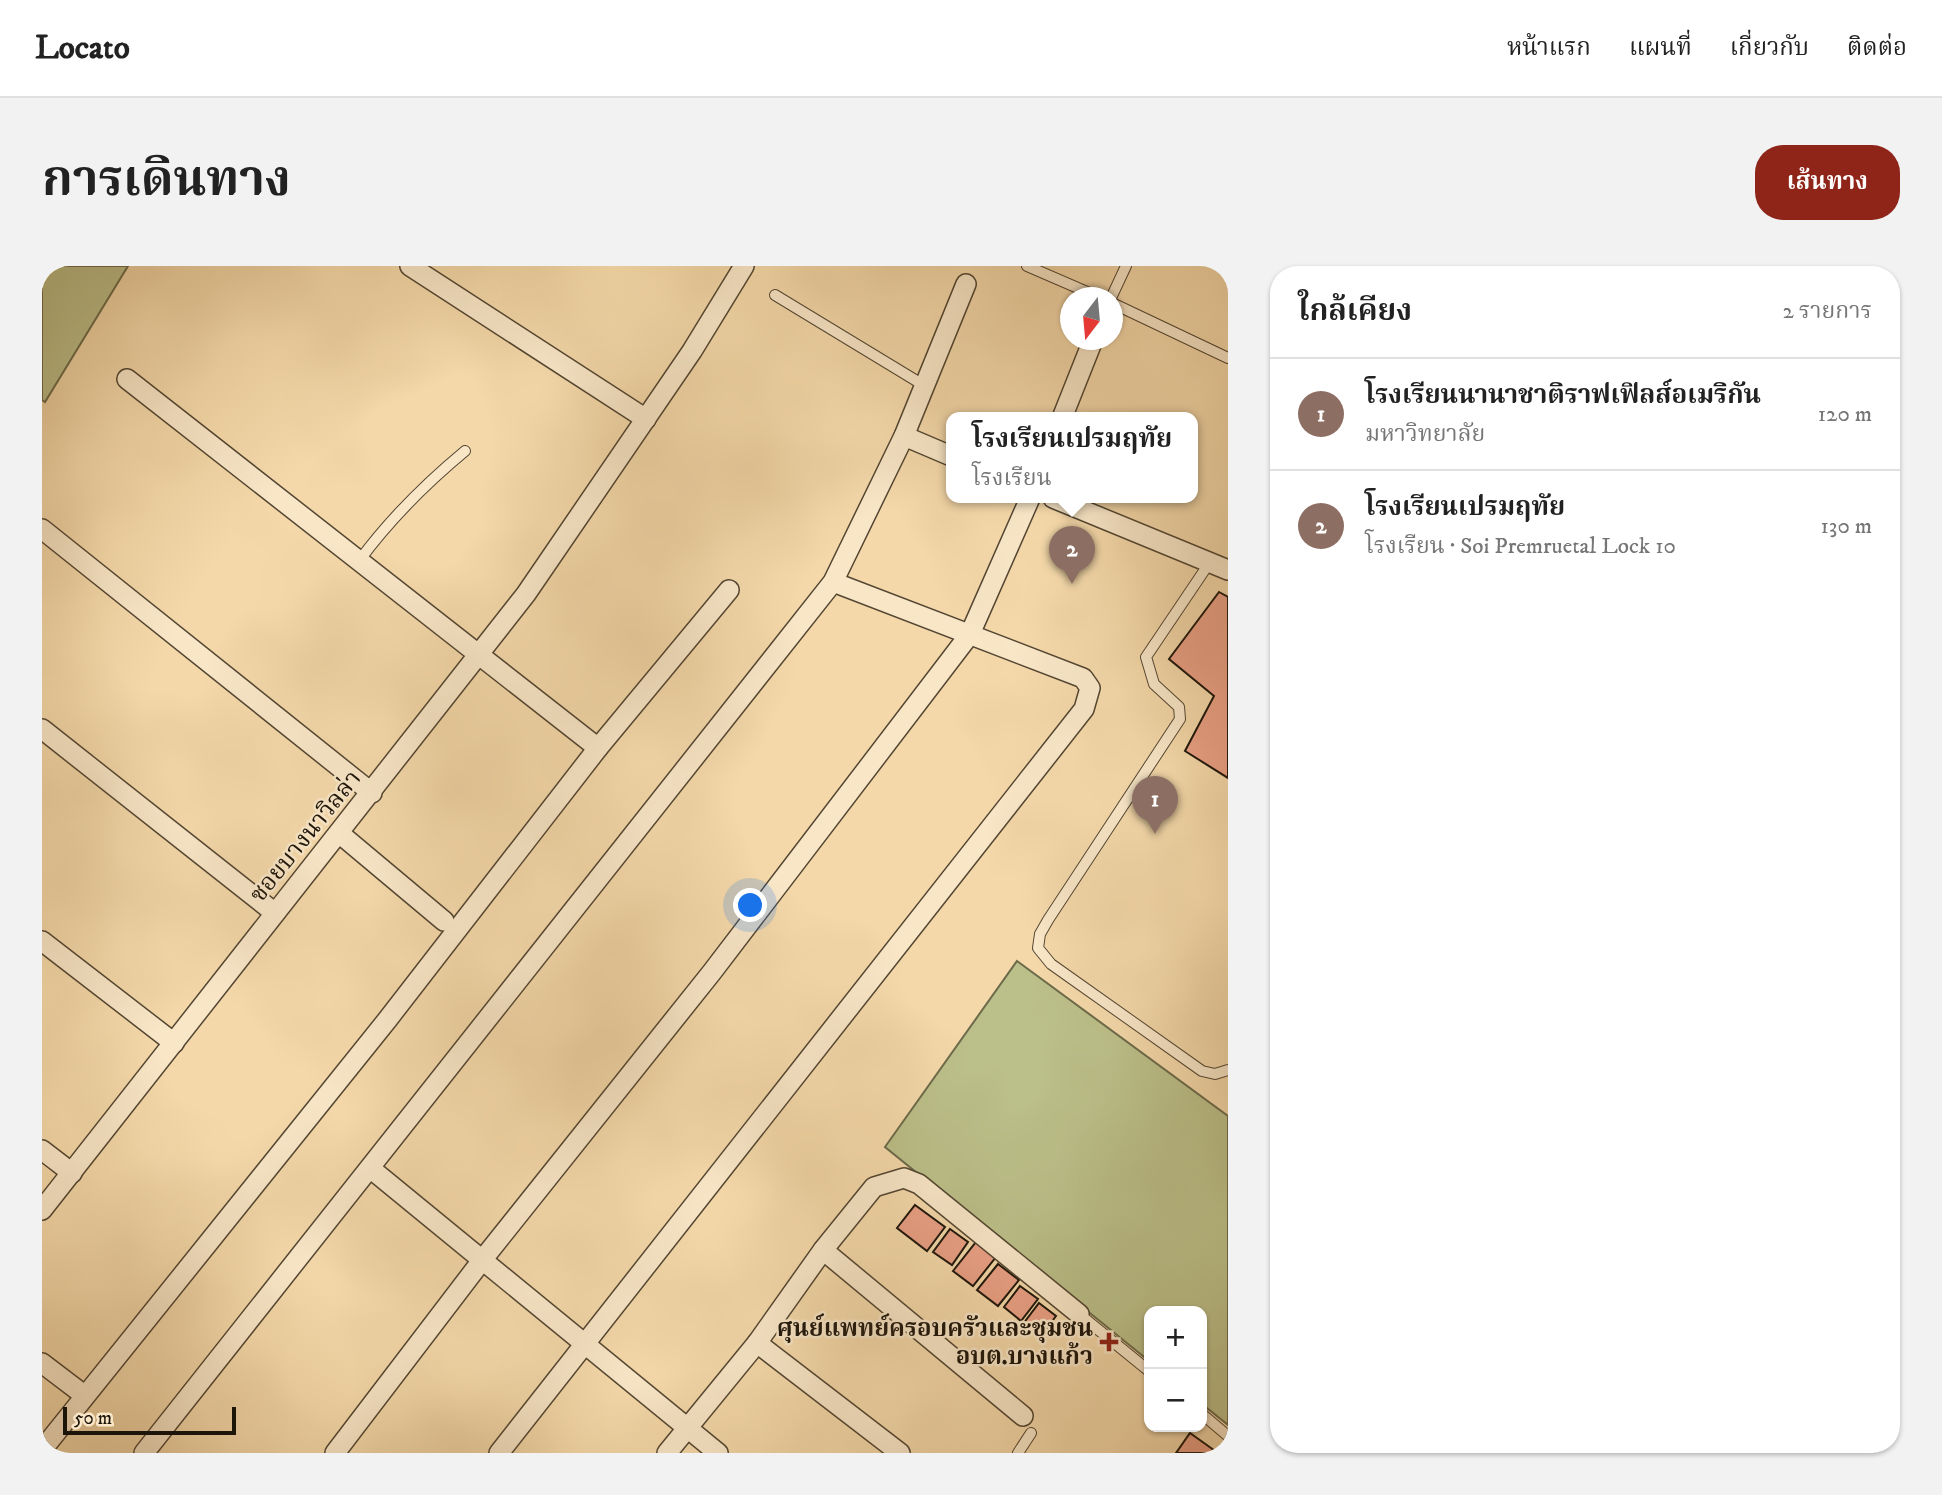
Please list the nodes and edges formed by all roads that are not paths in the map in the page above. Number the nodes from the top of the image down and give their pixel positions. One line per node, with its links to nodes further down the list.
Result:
1 (410, 266): 15 (street)
2 (744, 266): 15 (street, ซอยบางนาวิลล่า)
3 (1027, 266): 6 (lane)
4 (1126, 266): 7 (lane)
5 (966, 284): 13 (street)
6 (1076, 287)
7 (1116, 287)
8 (775, 295): 13 (lane)
9 (1123, 308): 11 (lane)
10 (1089, 350): 14 (street)
11 (1228, 358)
12 (127, 379): 22 (street)
13 (925, 386): 16 (street)
14 (1064, 412)
15 (646, 419): 27 (street, ซอยบางนาวิลล่า)
16 (904, 436): 18 (street); 24 (street)
17 (465, 451): 22 (lane)
18 (946, 454)
19 (1028, 503): 26 (street)
20 (1065, 503): 23 (street)
21 (42, 529): 30 (street)
22 (359, 562): 27 (street)
23 (1219, 566): 36 (lane)
24 (833, 582): 26 (street); 38 (street)
25 (729, 590): 29 (street)
26 (970, 634): 42 (street); 45 (street)
27 (479, 655): 29 (street); 30 (street, ซอยบางนาวิลล่า)
28 (42, 729): 32 (street)
29 (598, 748): 48 (street)
30 (372, 793): 31 (street, ซอยบางนาวิลล่า)
31 (339, 832): 32 (street, ซอยบางนาวิลล่า); 33 (street)
32 (275, 914): 35 (street, ซอยบางนาวิลล่า)
33 (444, 921)
34 (42, 941): 35 (street)
35 (174, 1043): 39 (street, ซอยบางนาวิลล่า)
36 (1228, 1070)
37 (42, 1150): 39 (street)
38 (370, 1168): 42 (street); 54 (street)
39 (72, 1173): 40 (street, ซอยบางนาวิลล่า)
40 (42, 1210)
41 (823, 1250): 43 (street); 44 (street); 50 (street)
42 (483, 1259): 45 (street); 55 (street)
43 (1079, 1314): 47 (lane)
44 (757, 1342): 51 (street); 59 (street)
45 (584, 1344): 51 (street); 56 (street)
46 (42, 1363): 48 (street)
47 (1147, 1369)
48 (84, 1395): 53 (street)
49 (1207, 1418): 52 (lane)
50 (1027, 1424): 60 (lane)
51 (686, 1428): 57 (street); 58 (street)
52 (1228, 1436)
53 (42, 1450)
54 (144, 1453)
55 (335, 1453)
56 (499, 1453)
57 (667, 1453)
58 (718, 1453)
59 (900, 1453)
60 (1018, 1453)

